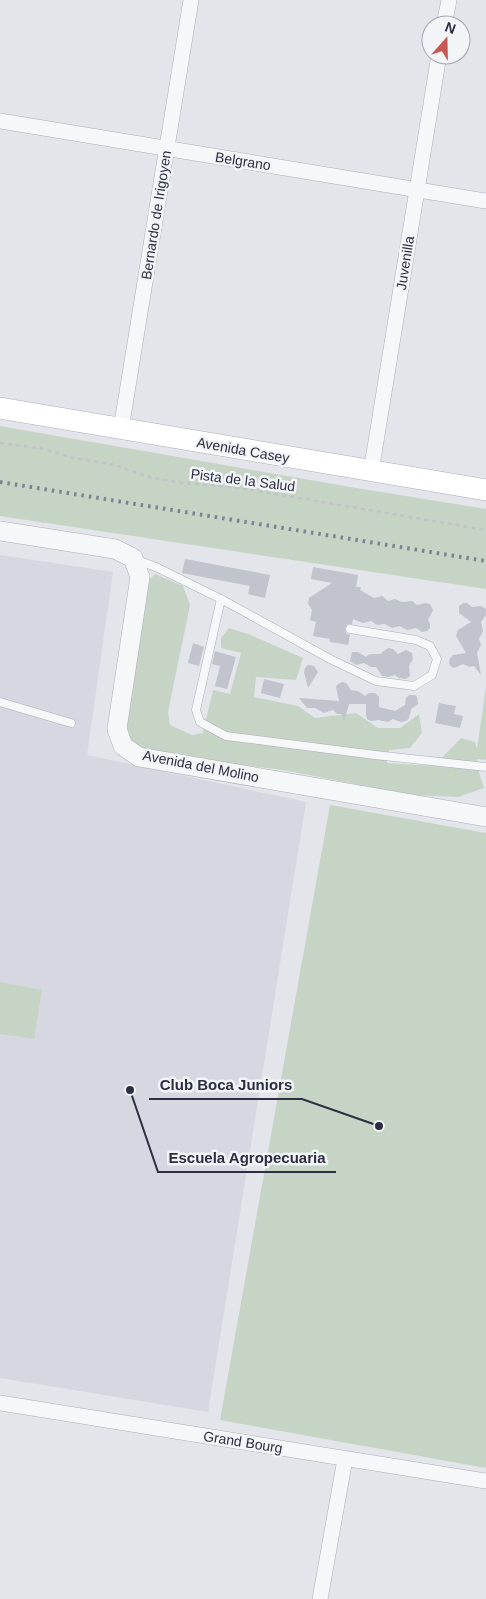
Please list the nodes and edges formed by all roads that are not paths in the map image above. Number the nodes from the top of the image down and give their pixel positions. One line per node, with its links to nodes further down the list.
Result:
1 (191, 0): 6 (street, Bernardo de Irigoyen)
2 (448, 0): 3 (street)
3 (446, 15)
4 (438, 65): 7 (street, Juvenilla)
5 (0, 121): 6 (street, Belgrano)
6 (167, 148): 7 (street, Belgrano); 10 (street, Bernardo de Irigoyen)
7 (417, 190): 8 (street, Belgrano); 11 (street, Juvenilla)
8 (486, 201)
9 (0, 408): 10 (main road, Avenida Casey)
10 (121, 429): 11 (main road, Avenida Casey)
11 (371, 472): 12 (main road, Avenida Casey)
12 (486, 490)
13 (0, 531): 14 (street)
14 (133, 558): 15 (lane); 20 (street, Avenida del Molino)
15 (221, 599): 16 (lane); 19 (lane)
16 (350, 629)
17 (0, 702): 18 (lane)
18 (71, 723)
19 (486, 767)
20 (486, 816)
21 (0, 1403): 22 (street, Grand Bourg)
22 (345, 1458): 23 (street, Grand Bourg); 24 (street)
23 (486, 1481)
24 (320, 1599)

